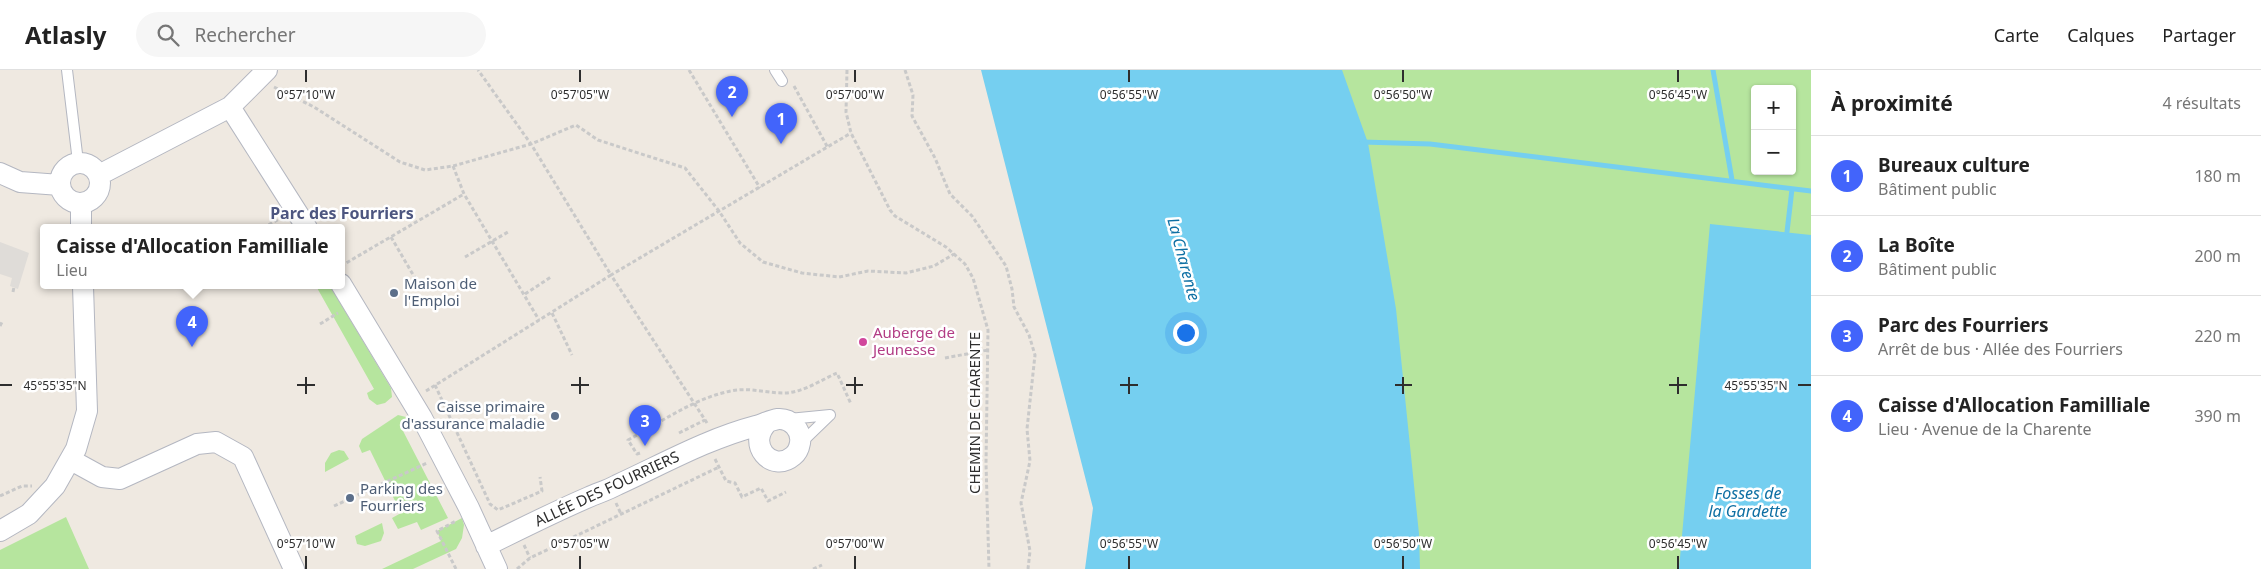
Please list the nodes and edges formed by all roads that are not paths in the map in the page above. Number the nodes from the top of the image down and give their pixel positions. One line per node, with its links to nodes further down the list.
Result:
1 (67, 70): 6 (lane)
2 (775, 70): 4 (lane)
3 (262, 74): 5 (street)
4 (782, 81)
5 (230, 107): 8 (street); 12 (street)
6 (78, 162): 8 (street); 9 (street)
7 (0, 173): 9 (street)
8 (98, 175): 10 (street)
9 (60, 185): 10 (street)
10 (81, 203): 11 (street)
11 (81, 224)
12 (304, 224)
13 (83, 289): 19 (street)
14 (344, 289): 21 (street)
15 (776, 421): 16 (street, ALLÉE DES FOURRIERS); 17 (street); 17 (lane); 18 (street)
16 (718, 438): 18 (street); 21 (street, ALLÉE DES FOURRIERS)
17 (800, 444): 18 (street)
18 (762, 452)
19 (71, 460): 20 (street); 22 (street)
20 (0, 531)
21 (486, 546): 23 (street)
22 (294, 569)
23 (497, 569)

